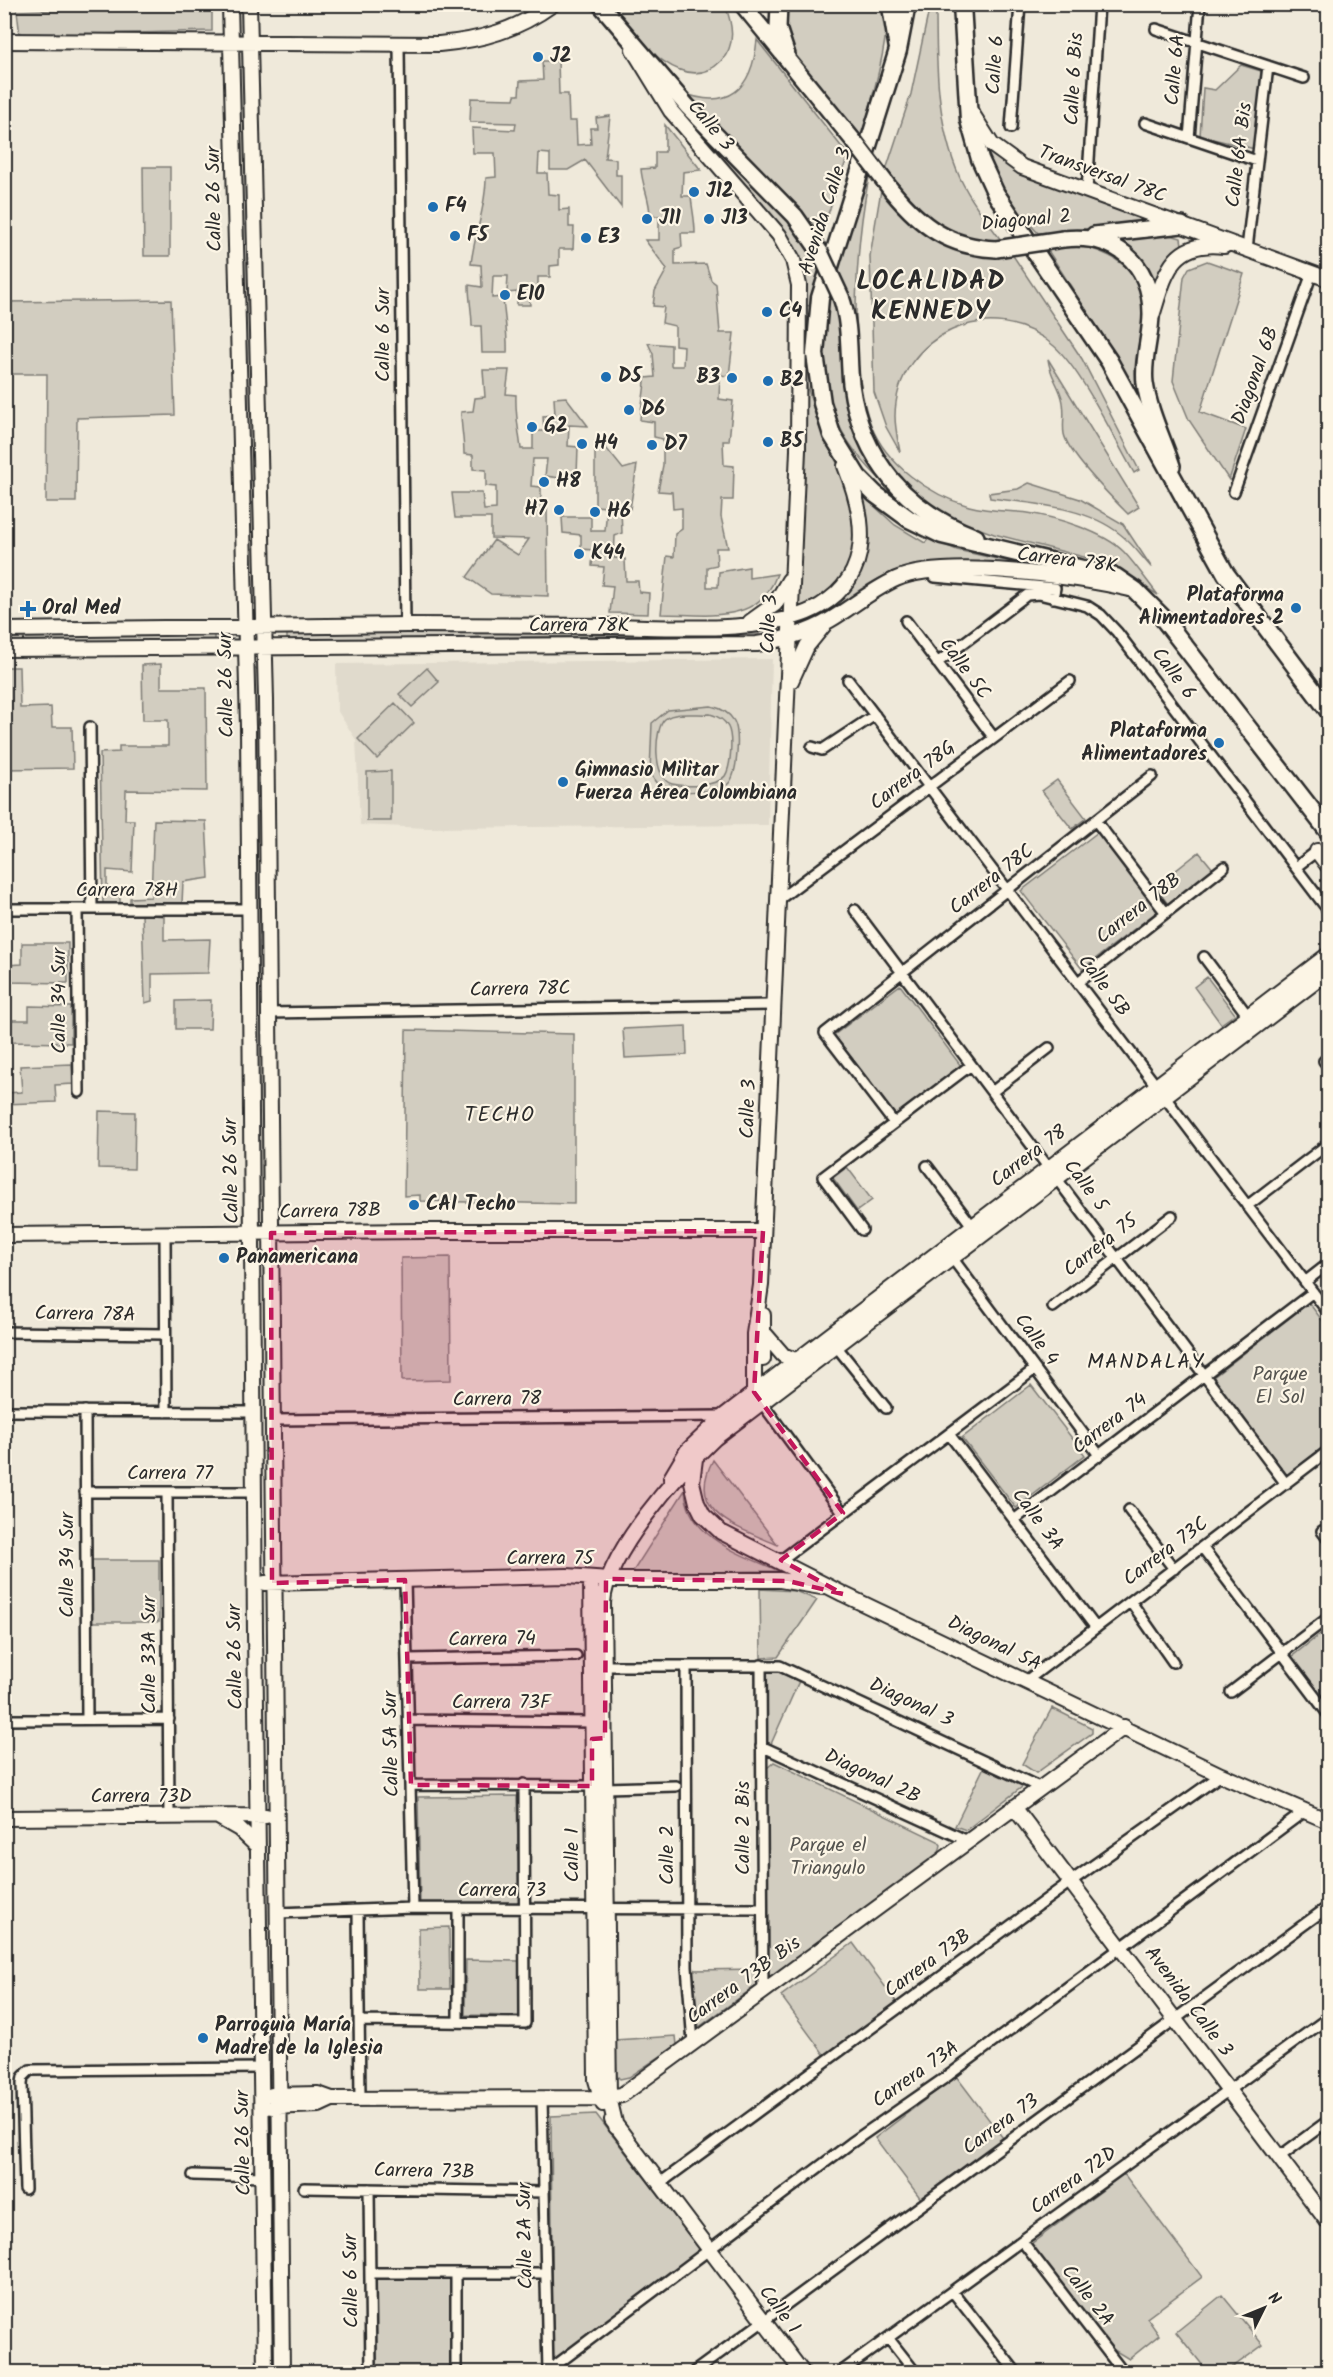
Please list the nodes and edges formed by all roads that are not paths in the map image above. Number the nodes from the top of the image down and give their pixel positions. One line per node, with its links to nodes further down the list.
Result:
1 (230, 4): 18 (street, Calle 26 Sur)
2 (249, 4): 19 (street, Calle 26 Sur)
3 (553, 4): 20 (street)
4 (600, 4): 13 (main road)
5 (742, 4): 23 (main road, Diagonal 2)
6 (779, 4): 23 (main road)
7 (890, 4): 22 (main road)
8 (907, 4): 22 (highway, Avenida Calle 3)
9 (962, 4): 26 (highway)
10 (1020, 4): 28 (street, Calle 6)
11 (1099, 4): 31 (street, Calle 6 Bis)
12 (1200, 4): 16 (street, Calle 6A)
13 (617, 25): 41 (main road, bridge); 42 (street, Calle 3)
14 (1156, 29): 16 (street)
15 (4, 41): 17 (street)
16 (1196, 42): 24 (street); 29 (street, Calle 6A)
17 (41, 43): 18 (street); 21 (street)
18 (231, 44): 19 (street); 51 (street, Calle 26 Sur)
19 (250, 44): 20 (street); 52 (street, Calle 26 Sur)
20 (399, 45): 50 (street, Calle 6 Sur)
21 (4, 46)
22 (898, 50): 38 (highway, Avenida Calle 3)
23 (790, 63): 33 (main road, Diagonal 2, bridge)
24 (1268, 66): 25 (street); 30 (street, Calle 6A Bis)
25 (1304, 78)
26 (967, 105): 31 (street, Transversal 78C); 40 (highway)
27 (1145, 123): 29 (street)
28 (1011, 128)
29 (1189, 138): 30 (street)
30 (1257, 161): 34 (street, Calle 6A Bis)
31 (1087, 191): 32 (street, Transversal 78C)
32 (1182, 225): 33 (main road); 34 (street, Transversal 78C)
33 (1071, 238): 37 (main road, Diagonal 2)
34 (1247, 249): 35 (street, Transversal 78C); 37 (street, Transversal 78C)
35 (1312, 273): 36 (street, Transversal 78C); 39 (street, Diagonal 6B)
36 (1329, 279)
37 (1150, 322): 40 (main road, Diagonal 2)
38 (832, 435): 41 (highway, Avenida Calle 3); 46 (street, Carrera 78K)
39 (1234, 492)
40 (1183, 498): 62 (highway)
41 (1002, 548): 44 (highway, Avenida Calle 3)
42 (792, 573): 46 (street, Calle 3); 49 (street)
43 (888, 583): 44 (street, Carrera 78K); 45 (street, Calle 6); 48 (street, Carrera 78K)
44 (1135, 590): 70 (highway, Avenida Calle 3)
45 (1054, 593): 58 (street, Calle 6); 74 (street, Calle 6)
46 (790, 619): 49 (street, Carrera 78K); 54 (street, Calle 3)
47 (906, 621): 58 (street, Calle 5C)
48 (827, 622): 54 (street, Carrera 78K); 61 (street)
49 (746, 624): 50 (street, Carrera 78K)
50 (405, 625): 52 (street, Carrera 78K)
51 (245, 628): 52 (street, Carrera 78K); 53 (street, Carrera 78K); 56 (street, Calle 26 Sur)
52 (264, 628): 55 (street, Calle 26 Sur)
53 (4, 630)
54 (788, 638): 55 (street, Carrera 78K); 61 (street, Calle 3)
55 (264, 646): 56 (street, Carrera 78K); 90 (street, Calle 26 Sur)
56 (246, 647): 57 (street, Carrera 78K); 80 (street, Calle 26 Sur)
57 (4, 649)
58 (937, 663): 65 (street, Calle 5C)
59 (848, 681): 63 (street, Calle 5B)
60 (1070, 681): 65 (street, Carrera 78G)
61 (786, 706): 76 (street, Calle 3)
62 (1329, 710)
63 (875, 715): 66 (street); 68 (street, Calle 5B)
64 (90, 727): 79 (street)
65 (994, 738): 68 (street, Carrera 78G)
66 (812, 747)
67 (1152, 776): 69 (street, Carrera 78C)
68 (929, 787): 75 (street, Calle 5B); 76 (street, Carrera 78G)
69 (1096, 821): 75 (street, Carrera 78C); 83 (street)
70 (1329, 831)
71 (1317, 851): 72 (street); 74 (street)
72 (1329, 866)
73 (1224, 867): 83 (street, Carrera 78B)
74 (1296, 867): 82 (street, Calle 6)
75 (1007, 890): 87 (street, Carrera 78C); 88 (street, Calle 5B)
76 (777, 901): 89 (street, Calle 3)
77 (4, 909): 78 (street, Carrera 78H)
78 (77, 909): 79 (street, Carrera 78H); 95 (street, Calle 34 Sur)
79 (92, 909): 80 (street, Carrera 78H)
80 (249, 909): 106 (street, Calle 26 Sur)
81 (855, 910): 87 (street, Calle 5)
82 (1329, 910)
83 (1166, 913): 88 (street, Carrera 78B)
84 (1329, 955): 91 (street, Carrera 78)
85 (1204, 957): 91 (street)
86 (1329, 972): 91 (street, Carrera 78)
87 (902, 973): 93 (street, Calle 5); 97 (street, Carrera 78C)
88 (1078, 982): 94 (street, Calle 5B)
89 (773, 1005): 90 (street, Carrera 78C); 104 (street, Calle 3)
90 (268, 1013): 107 (street, Calle 26 Sur)
91 (1252, 1021): 94 (street, Carrera 78)
92 (1049, 1048): 96 (street)
93 (971, 1065): 96 (street, Calle 5); 97 (street)
94 (1160, 1090): 100 (street, Carrera 78); 101 (street, Calle 5B)
95 (79, 1092)
96 (992, 1092): 100 (street, Calle 5)
97 (894, 1123): 103 (street)
98 (1329, 1144): 101 (street)
99 (927, 1166): 105 (street)
100 (1052, 1172): 105 (street, Carrera 78); 111 (street, Calle 5)
101 (1247, 1206): 113 (street, Calle 5B)
102 (1172, 1215): 111 (street, Carrera 75)
103 (862, 1230)
104 (763, 1231): 107 (street, Carrera 78B); 114 (street, Calle 3)
105 (976, 1231): 110 (street, Carrera 78)
106 (252, 1233): 107 (street, Carrera 78B); 108 (street, Carrera 78B); 130 (street, Calle 26 Sur)
107 (271, 1233): 132 (street, Calle 26 Sur)
108 (165, 1234): 109 (street, Carrera 78B); 120 (street)
109 (4, 1235)
110 (947, 1252): 121 (street, Carrera 78); 122 (street, Carrera 78); 123 (street, Calle 4)
111 (1117, 1258): 116 (street, Carrera 75); 124 (street, Calle 5)
112 (1329, 1264): 113 (street)
113 (1305, 1282): 115 (street, Calle 5B)
114 (761, 1284): 119 (street, Calle 3); 125 (street, Calle 3)
115 (1313, 1292): 117 (street, Calle 5B); 124 (street, Carrera 74)
116 (1053, 1307)
117 (1329, 1312)
118 (4, 1332): 120 (street, Carrera 78A)
119 (764, 1333): 122 (street); 125 (street, Calle 3)
120 (165, 1334): 129 (street)
121 (836, 1346): 125 (street, Carrera 78); 126 (street)
122 (795, 1360): 125 (street, Carrera 78)
123 (1035, 1369): 133 (street); 135 (street, Calle 4)
124 (1204, 1375): 135 (street, Carrera 74); 137 (street, Calle 5)
125 (759, 1394): 131 (street); 136 (street); 143 (street)
126 (886, 1408)
127 (4, 1411): 128 (street)
128 (85, 1412): 129 (street); 139 (street, Calle 34 Sur)
129 (166, 1412): 130 (street)
130 (254, 1412): 141 (street, Calle 26 Sur)
131 (724, 1416): 132 (street, Carrera 78); 138 (street)
132 (272, 1420): 153 (street, Calle 26 Sur)
133 (949, 1434): 143 (street); 144 (street, Calle 3A)
134 (1329, 1451): 137 (street, Carrera 73C)
135 (1099, 1455): 144 (street, Carrera 74)
136 (694, 1459): 138 (street); 148 (street, Diagonal 5A)
137 (1286, 1484): 147 (street, Carrera 73C)
138 (667, 1488): 151 (street)
139 (86, 1492): 140 (street, Carrera 77); 169 (street, Calle 34 Sur)
140 (167, 1492): 141 (street, Carrera 77); 170 (street, Calle 33A Sur)
141 (254, 1492): 154 (street, Calle 26 Sur)
142 (1129, 1510): 149 (street)
143 (843, 1513): 148 (street)
144 (1014, 1520): 158 (street, Calle 3A)
145 (1322, 1531): 146 (street)
146 (1329, 1539)
147 (1202, 1547): 149 (street, Carrera 73C); 159 (street)
148 (781, 1560): 155 (street, Diagonal 5A)
149 (1174, 1569): 156 (street, Carrera 73C)
150 (591, 1578): 151 (street, Carrera 75); 152 (street, Carrera 75); 173 (street, Calle 1)
151 (607, 1579): 155 (street, Carrera 75); 164 (street, Calle 1)
152 (405, 1580): 153 (street, Carrera 75); 161 (street, Calle 5A Sur)
153 (272, 1582): 154 (street, Carrera 75); 187 (street, Calle 26 Sur)
154 (255, 1583): 186 (street, Calle 26 Sur)
155 (843, 1594): 166 (street, Diagonal 5A)
156 (1131, 1602): 158 (street, Carrera 73C); 162 (street)
157 (1329, 1618): 159 (street)
158 (1096, 1628): 166 (street, Carrera 73C)
159 (1282, 1653): 167 (street); 168 (street)
160 (576, 1656): 161 (street, Carrera 74)
161 (409, 1659): 172 (street, Calle 5A Sur)
162 (1173, 1662)
163 (761, 1665): 165 (street); 176 (street, Calle 2 Bis); 182 (street, Diagonal 3)
164 (605, 1666): 165 (street); 175 (street, Calle 1)
165 (686, 1666): 197 (street, Calle 2)
166 (1026, 1681): 174 (street, Diagonal 5A)
167 (1231, 1692)
168 (1329, 1714)
169 (87, 1719): 170 (street); 171 (street)
170 (169, 1719): 188 (street, Calle 33A Sur)
171 (4, 1720)
172 (409, 1720): 173 (street, Carrera 73F); 179 (street, Calle 5A Sur)
173 (585, 1721): 175 (street, Calle 1)
174 (1124, 1727): 177 (street, Diagonal 5A); 182 (street, Carrera 73B Bis)
175 (599, 1739): 181 (street, Calle 1)
176 (761, 1746): 191 (street, Diagonal 2B); 198 (street, Calle 2 Bis)
177 (1221, 1775): 184 (street, Diagonal 5A); 193 (street, Carrera 73B)
178 (524, 1784): 179 (street); 181 (street); 200 (street)
179 (411, 1785): 195 (street, Calle 5A Sur)
180 (676, 1786): 181 (street)
181 (599, 1787): 196 (street, Calle 1)
182 (1041, 1788): 183 (street, Carrera 73B Bis)
183 (1014, 1807): 191 (street, Carrera 73B Bis); 193 (street, Avenida Calle 3)
184 (1305, 1811): 190 (street, Diagonal 5A); 203 (street, Carrera 73A)
185 (216, 1816): 186 (street, Carrera 73D); 188 (street, Carrera 73D); 192 (street)
186 (258, 1816): 187 (street, Carrera 73D); 192 (street, Calle 26 Sur)
187 (277, 1816): 202 (street, Calle 26 Sur)
188 (169, 1817): 189 (street, Carrera 73D)
189 (4, 1818)
190 (1329, 1821)
191 (968, 1841): 204 (street, Carrera 73B Bis)
192 (258, 1847): 210 (street, Calle 26 Sur)
193 (1070, 1882): 203 (street, Avenida Calle 3); 221 (street, Carrera 73B)
194 (1329, 1907): 206 (street, Carrera 73)
195 (412, 1908): 199 (street, Carrera 73); 201 (street, Carrera 73)
196 (600, 1908): 197 (street, Carrera 73); 200 (street, Carrera 73); 212 (street, Calle 1)
197 (686, 1909): 198 (street, Carrera 73); 209 (street, Calle 2)
198 (762, 1909): 204 (street, Calle 2 Bis)
199 (458, 1910): 200 (street, Carrera 73); 208 (street)
200 (524, 1910): 208 (street)
201 (358, 1911): 202 (street, Carrera 73); 207 (street)
202 (277, 1913): 215 (street, Calle 26 Sur)
203 (1121, 1948): 206 (street, Avenida Calle 3); 228 (street, Carrera 73A)
204 (763, 1991): 209 (street, Carrera 73B Bis)
205 (1329, 2018): 211 (street, Carrera 72D)
206 (1175, 2020): 211 (street, Avenida Calle 3); 233 (street, Carrera 73)
207 (359, 2021): 208 (street); 213 (street)
208 (458, 2022)
209 (693, 2043): 212 (street, Carrera 73B Bis)
210 (262, 2068): 216 (street, Calle 26 Sur); 223 (street)
211 (1229, 2091): 218 (street, Avenida Calle 3); 227 (street, Carrera 72D)
212 (605, 2097): 214 (street, Carrera 73B Bis); 221 (street, Calle 1)
213 (360, 2098): 214 (street, Carrera 73B Bis); 215 (street, Carrera 73B Bis)
214 (542, 2098): 225 (street, Calle 2A Sur)
215 (279, 2100): 216 (street, Carrera 73B Bis); 237 (street, Calle 26 Sur)
216 (262, 2102): 220 (street, Calle 26 Sur)
217 (1329, 2121): 218 (street)
218 (1279, 2157): 226 (street, Avenida Calle 3)
219 (194, 2175): 220 (street)
220 (263, 2177): 236 (street, Calle 26 Sur)
221 (659, 2184): 228 (street, Calle 1)
222 (304, 2188): 224 (street, Carrera 73B)
223 (25, 2189)
224 (369, 2189): 225 (street, Carrera 73B); 229 (street, Calle 6 Sur)
225 (544, 2192): 231 (street, Calle 2A Sur)
226 (1329, 2222)
227 (1022, 2241): 232 (street, Carrera 72D); 245 (street, Calle 2A)
228 (709, 2250): 233 (street, Calle 1); 235 (street, Carrera 73A)
229 (370, 2273): 230 (street); 238 (street, Calle 6 Sur)
230 (456, 2273): 231 (street); 239 (street)
231 (545, 2273): 235 (street, Calle 2A Sur)
232 (952, 2292): 234 (street, Carrera 72D); 244 (street)
233 (763, 2321): 240 (street, Carrera 73); 241 (street, Calle 1)
234 (889, 2338): 242 (street, Carrera 72D); 243 (street)
235 (548, 2372)
236 (266, 2373)
237 (282, 2373)
238 (371, 2373)
239 (456, 2373)
240 (694, 2373)
241 (802, 2373)
242 (842, 2373)
243 (915, 2373)
244 (1016, 2373)
245 (1123, 2373)

